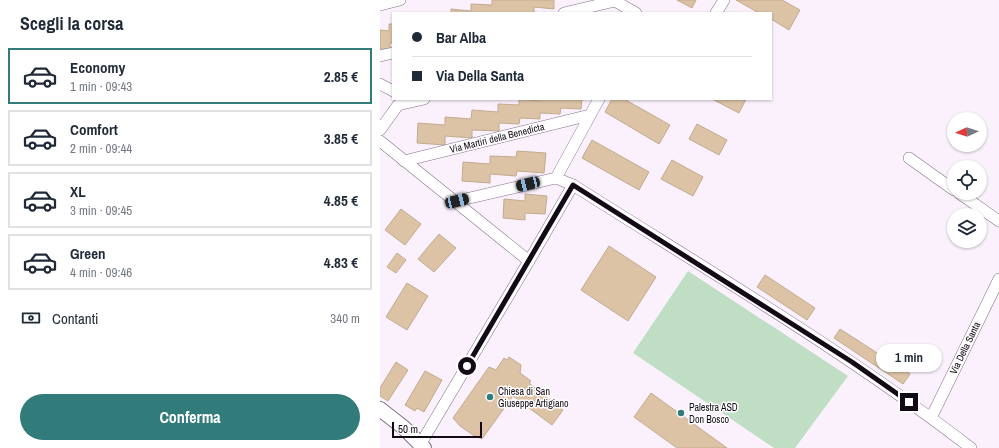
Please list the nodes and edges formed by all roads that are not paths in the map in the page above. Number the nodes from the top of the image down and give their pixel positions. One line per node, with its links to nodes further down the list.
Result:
1 (400, 0): 4 (street)
2 (724, 0): 7 (street)
3 (614, 1): 5 (street); 6 (street)
4 (380, 4)
5 (568, 12)
6 (634, 12)
7 (717, 12)
8 (392, 53): 9 (street)
9 (380, 56)
10 (380, 84): 11 (street)
11 (392, 90)
12 (416, 100): 15 (street)
13 (598, 100): 14 (street)
14 (590, 116): 18 (street, Via Martiri della Benedicta); 19 (street)
15 (380, 130)
16 (380, 141): 18 (street)
17 (909, 158): 21 (street)
18 (404, 161): 23 (street)
19 (556, 178): 20 (street); 23 (street)
20 (573, 185): 25 (street); 28 (street)
21 (947, 185)
22 (969, 200): 24 (street)
23 (457, 201): 25 (street)
24 (999, 221)
25 (530, 261): 30 (street)
26 (999, 279): 28 (street, Via Della Santa)
27 (380, 410): 30 (street)
28 (931, 418): 31 (street)
29 (380, 422): 30 (street)
30 (422, 446)
31 (971, 448)

